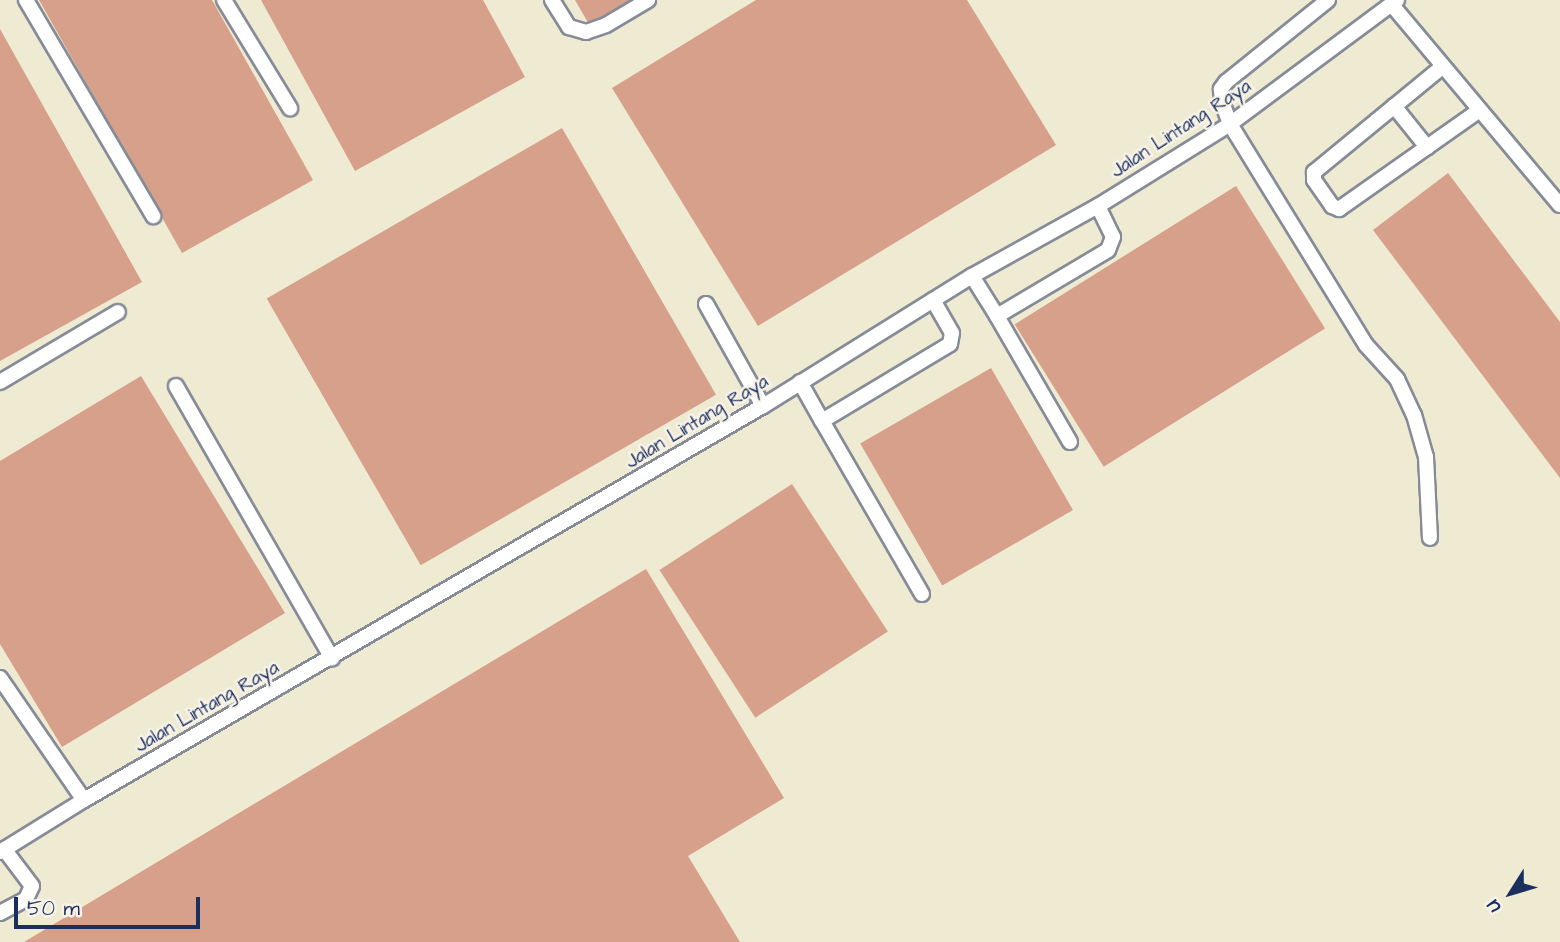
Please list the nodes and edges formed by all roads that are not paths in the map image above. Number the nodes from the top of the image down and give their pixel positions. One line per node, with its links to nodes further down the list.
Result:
1 (26, 0): 15 (lane)
2 (225, 0): 9 (lane)
3 (551, 0): 4 (lane)
4 (648, 0)
5 (1328, 0): 11 (lane)
6 (1394, 2): 7 (lane); 11 (lane, Jalan Lintang Raya)
7 (1442, 67): 8 (lane); 10 (lane)
8 (1394, 106): 12 (lane); 12 (lane)
9 (290, 108)
10 (1480, 110): 12 (lane); 13 (lane)
11 (1230, 124): 14 (lane, Jalan Lintang Raya); 27 (lane)
12 (1427, 148)
13 (1560, 205)
14 (1098, 206): 16 (lane, Jalan Lintang Raya); 20 (lane)
15 (153, 216)
16 (972, 276): 17 (lane, Jalan Lintang Raya); 20 (lane)
17 (933, 300): 22 (lane, Jalan Lintang Raya); 25 (lane)
18 (706, 304): 24 (lane)
19 (118, 312): 21 (lane)
20 (998, 316): 26 (lane)
21 (0, 382)
22 (800, 382): 24 (lane, Jalan Lintang Raya); 25 (lane)
23 (176, 386): 29 (lane)
24 (763, 406): 29 (lane, Jalan Lintang Raya)
25 (822, 421): 28 (lane)
26 (1070, 442)
27 (1430, 538)
28 (922, 594)
29 (332, 658): 31 (lane, Jalan Lintang Raya)
30 (0, 678): 31 (lane)
31 (84, 800): 32 (lane, Jalan Lintang Raya)
32 (2, 851): 33 (lane)
33 (0, 913)

